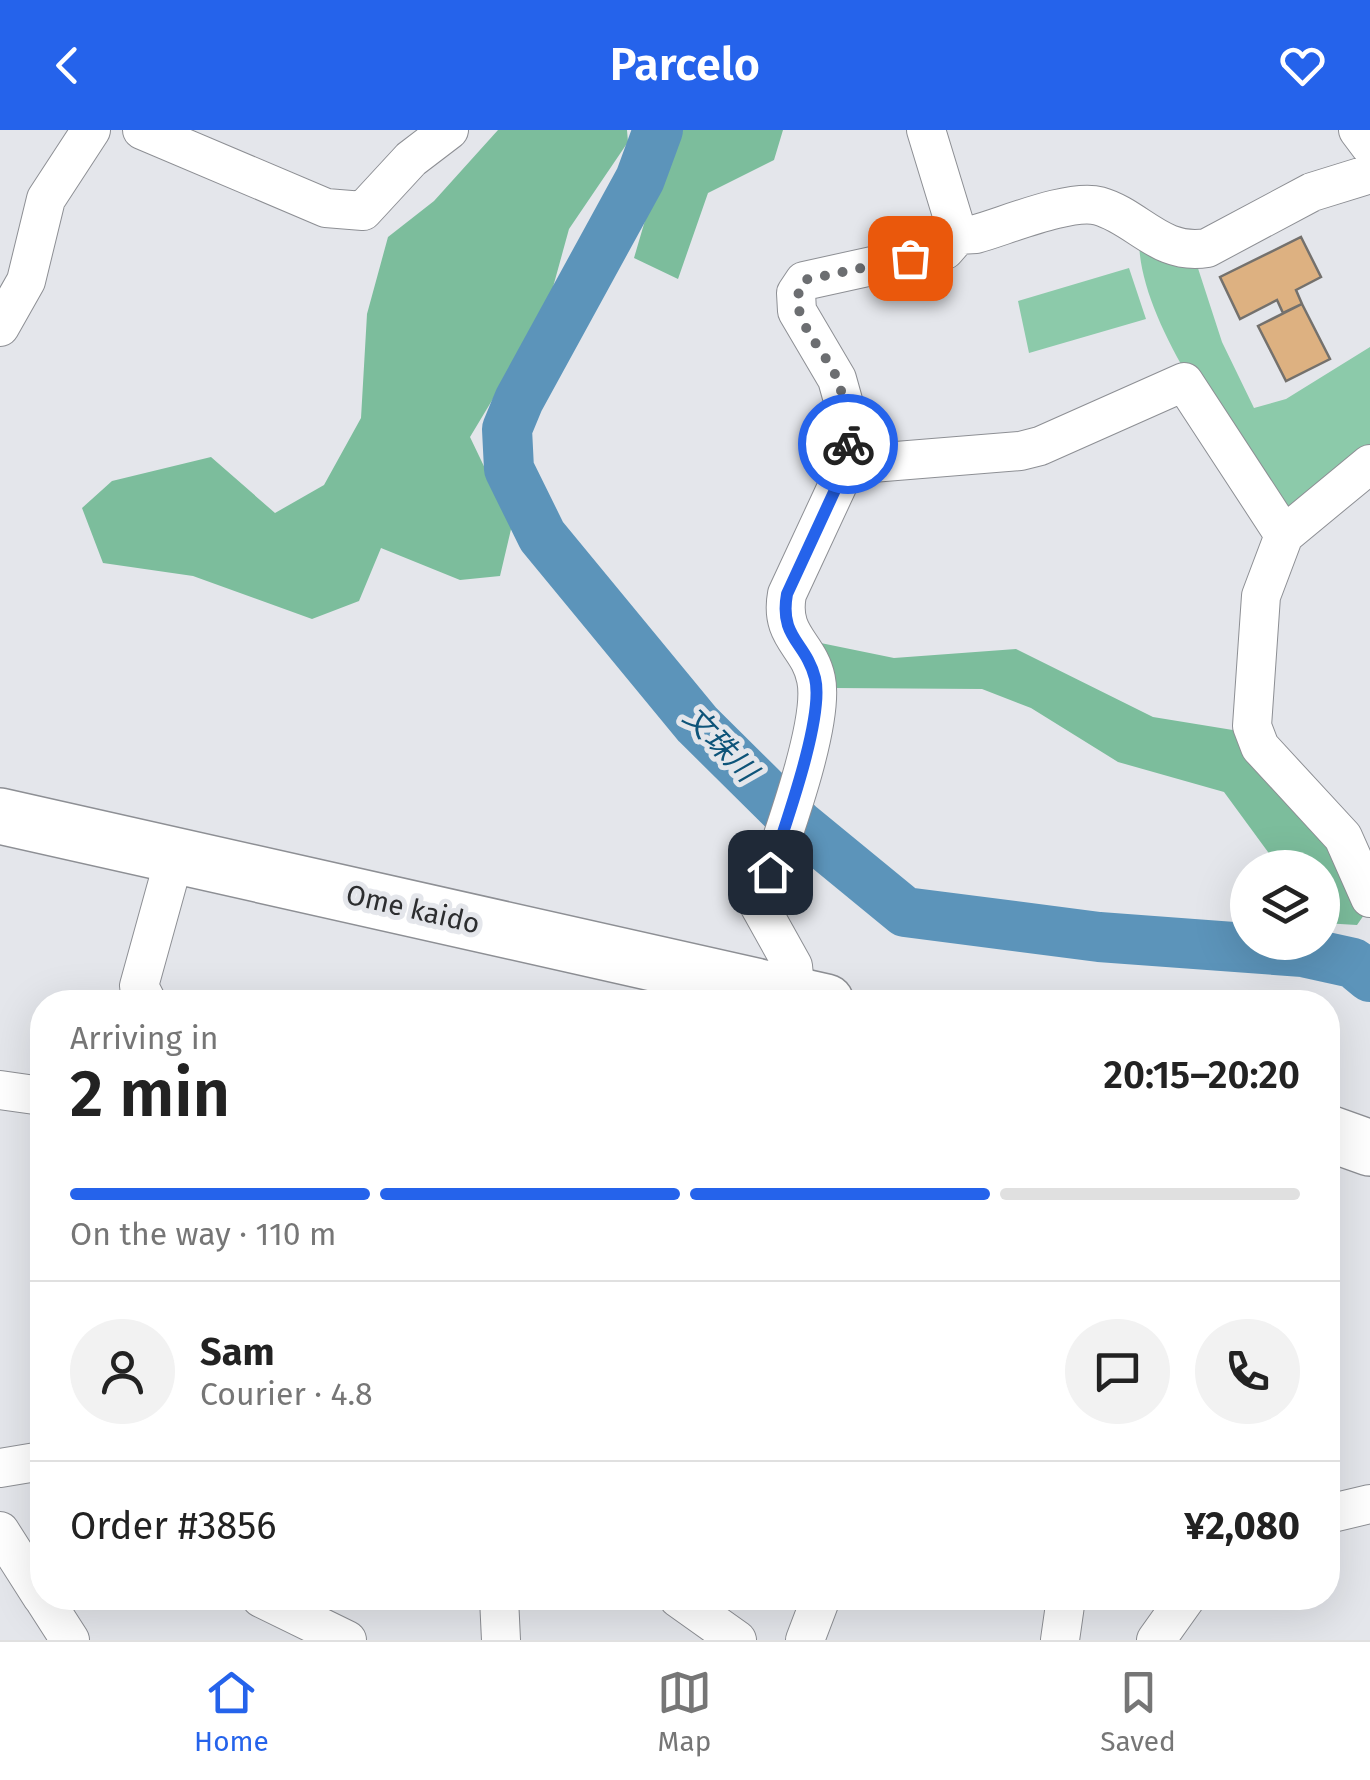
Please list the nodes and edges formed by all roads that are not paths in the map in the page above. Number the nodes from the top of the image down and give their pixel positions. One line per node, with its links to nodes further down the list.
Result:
1 (92, 130): 9 (street)
2 (142, 130): 3 (street)
3 (449, 130)
4 (926, 130): 8 (street)
5 (1358, 130): 6 (street)
6 (1370, 146)
7 (1370, 174): 8 (street)
8 (958, 235): 10 (street)
9 (0, 327)
10 (847, 464): 12 (street); 18 (street)
11 (1370, 464): 12 (street)
12 (1284, 535): 15 (street)
13 (0, 816): 14 (highway, Ome kaido)
14 (175, 856): 16 (street); 17 (highway, Ome kaido)
15 (1370, 898)
16 (140, 990)
17 (771, 990)
18 (806, 990)
19 (0, 1090): 20 (street)
20 (30, 1094)
21 (1340, 1137): 22 (highway)
22 (1370, 1148)
23 (30, 1463): 24 (street)
24 (0, 1468)
25 (1370, 1504): 26 (street)
26 (1340, 1511)
27 (0, 1531): 28 (street)
28 (30, 1577)
29 (51, 1610): 36 (street)
30 (286, 1610): 37 (street)
31 (499, 1610): 38 (street)
32 (695, 1610): 39 (street)
33 (816, 1610): 40 (street)
34 (1064, 1610): 41 (street)
35 (1177, 1610): 42 (street)
36 (70, 1640)
37 (347, 1640)
38 (501, 1640)
39 (738, 1640)
40 (805, 1640)
41 (1060, 1640)
42 (1156, 1640)

